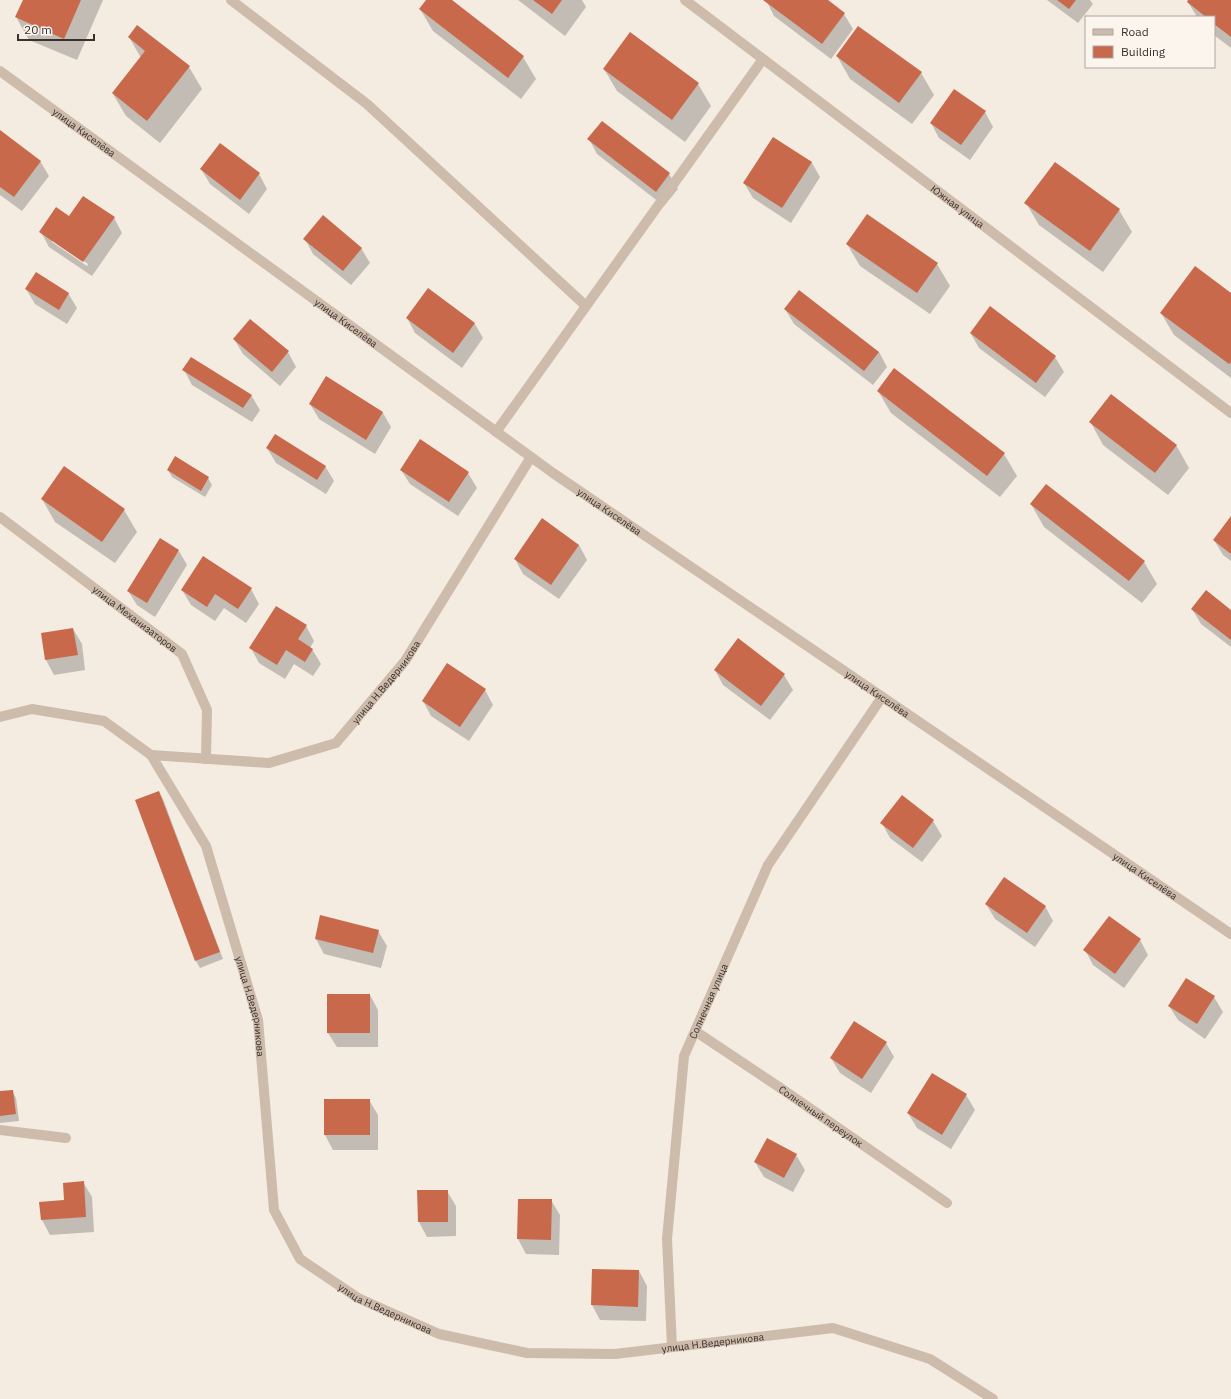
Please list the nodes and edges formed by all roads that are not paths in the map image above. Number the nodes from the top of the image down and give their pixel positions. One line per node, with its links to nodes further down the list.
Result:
1 (231, 0): 5 (street)
2 (685, 0): 3 (street, Южная улица)
3 (763, 59): 5 (street); 6 (street, Южная улица)
4 (0, 70): 7 (street, улица Киселёва)
5 (586, 306): 7 (street)
6 (1231, 413)
7 (496, 432): 8 (street, улица Киселёва)
8 (531, 458): 10 (street, улица Киселёва); 13 (street, улица Н.Ведерникова)
9 (0, 517): 13 (street, улица Механизаторов)
10 (882, 697): 14 (street, улица Киселёва); 15 (street, Солнечная улица)
11 (0, 717): 12 (street, улица Н.Ведерникова)
12 (150, 756): 13 (street, улица Н.Ведерникова); 19 (street, улица Н.Ведерникова)
13 (206, 759)
14 (1231, 934)
15 (695, 1031): 18 (street, Солнечный переулок); 19 (street, Солнечная улица)
16 (0, 1130): 17 (street)
17 (66, 1138)
18 (947, 1203)
19 (672, 1347): 20 (street, улица Н.Ведерникова)
20 (993, 1399)

